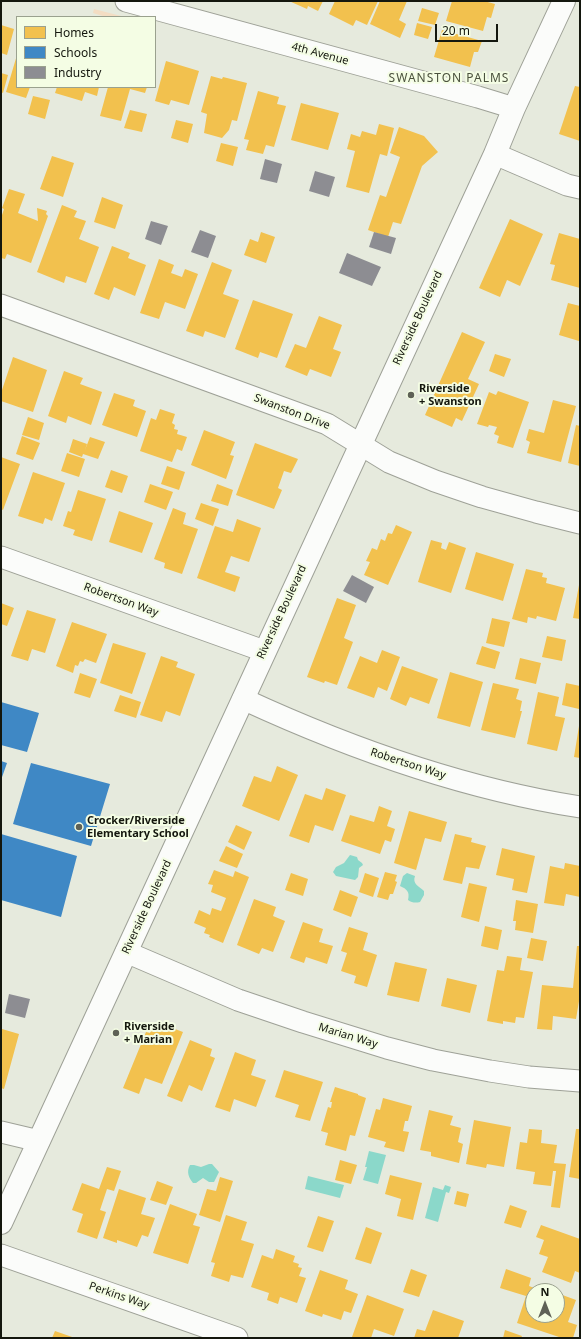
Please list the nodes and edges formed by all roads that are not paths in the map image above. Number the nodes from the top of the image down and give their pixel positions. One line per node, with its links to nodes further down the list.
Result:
1 (126, 1): 3 (street, 4th Avenue)
2 (564, 1): 3 (main road, Riverside Boulevard)
3 (514, 108): 4 (main road, Riverside Boulevard)
4 (495, 154): 5 (street); 7 (main road, Riverside Boulevard)
5 (580, 188)
6 (1, 305): 7 (street, Swanston Drive)
7 (360, 444): 8 (street, Swanston Drive); 10 (main road, Riverside Boulevard)
8 (580, 523)
9 (1, 557): 10 (street, Robertson Way)
10 (264, 651): 11 (main road, Riverside Boulevard)
11 (243, 699): 12 (street, Robertson Way); 13 (main road, Riverside Boulevard)
12 (580, 807)
13 (126, 952): 14 (street, Marian Way); 16 (main road, Riverside Boulevard)
14 (580, 1080)
15 (1, 1132): 16 (street)
16 (39, 1141): 17 (main road, Riverside Boulevard)
17 (1, 1223)
18 (1, 1255): 19 (street, Perkins Way)
19 (237, 1338)

